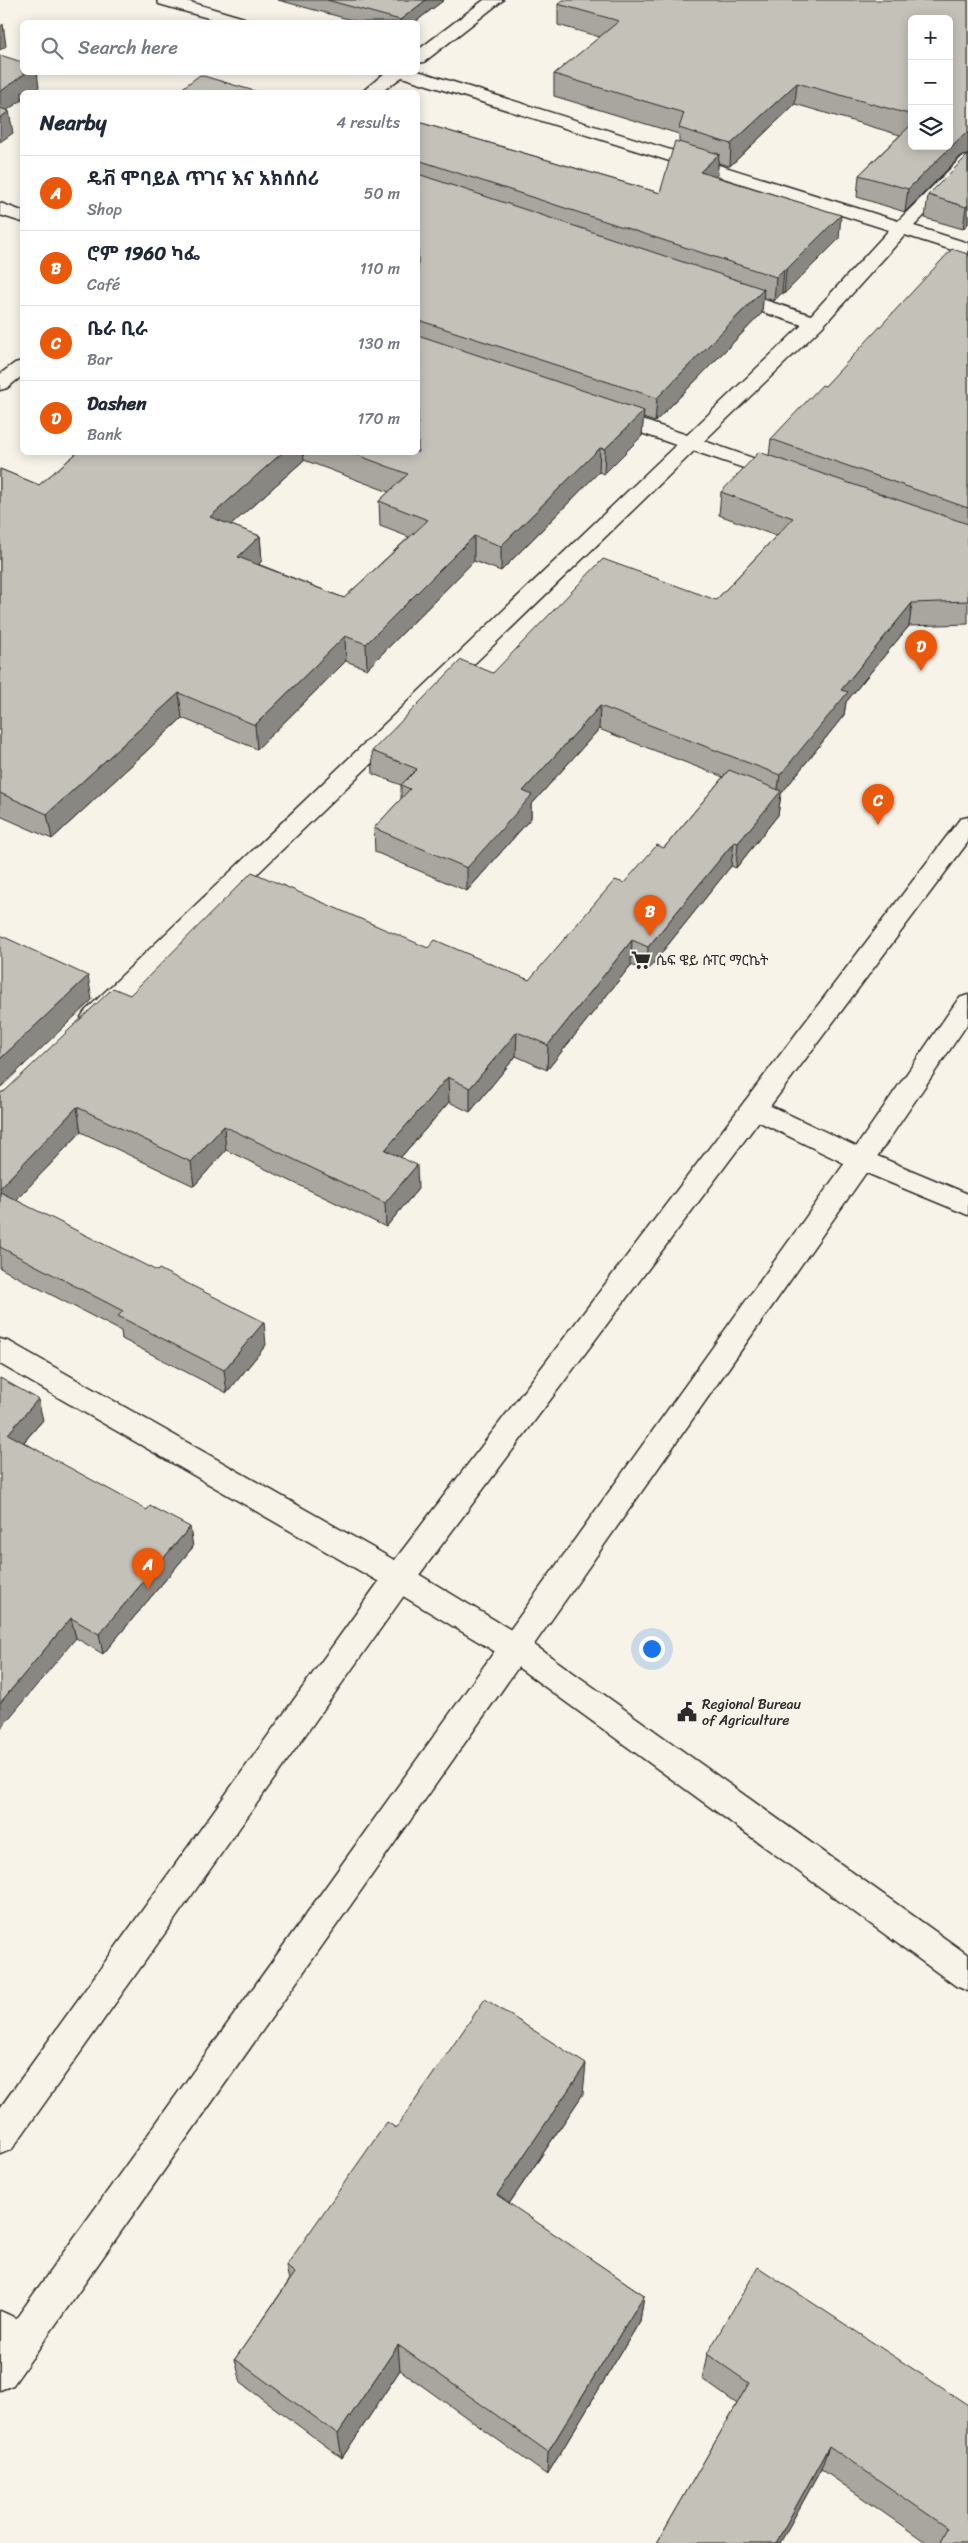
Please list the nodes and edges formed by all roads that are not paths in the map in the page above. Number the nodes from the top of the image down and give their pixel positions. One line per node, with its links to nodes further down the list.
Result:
1 (164, 0): 3 (street)
2 (495, 0): 4 (street)
3 (231, 20)
4 (420, 56)
5 (394, 75): 7 (street)
6 (412, 75): 11 (street)
7 (374, 90)
8 (968, 161): 11 (street)
9 (0, 209): 10 (street)
10 (20, 216)
11 (901, 228): 12 (street); 14 (street)
12 (968, 249)
13 (711, 288): 14 (street)
14 (815, 323): 18 (street)
15 (20, 369): 16 (street)
16 (0, 384)
17 (587, 408): 18 (street)
18 (691, 443): 19 (street); 22 (street)
19 (802, 482)
20 (968, 825): 23 (street)
21 (968, 1004): 24 (street)
22 (79, 1031)
23 (754, 1108): 24 (street); 27 (street)
24 (861, 1160): 25 (street); 28 (street)
25 (968, 1205)
26 (0, 1350): 27 (street)
27 (399, 1578): 28 (street); 30 (street)
28 (515, 1648): 29 (street); 31 (street)
29 (968, 1974)
30 (0, 2137)
31 (7, 2348)

